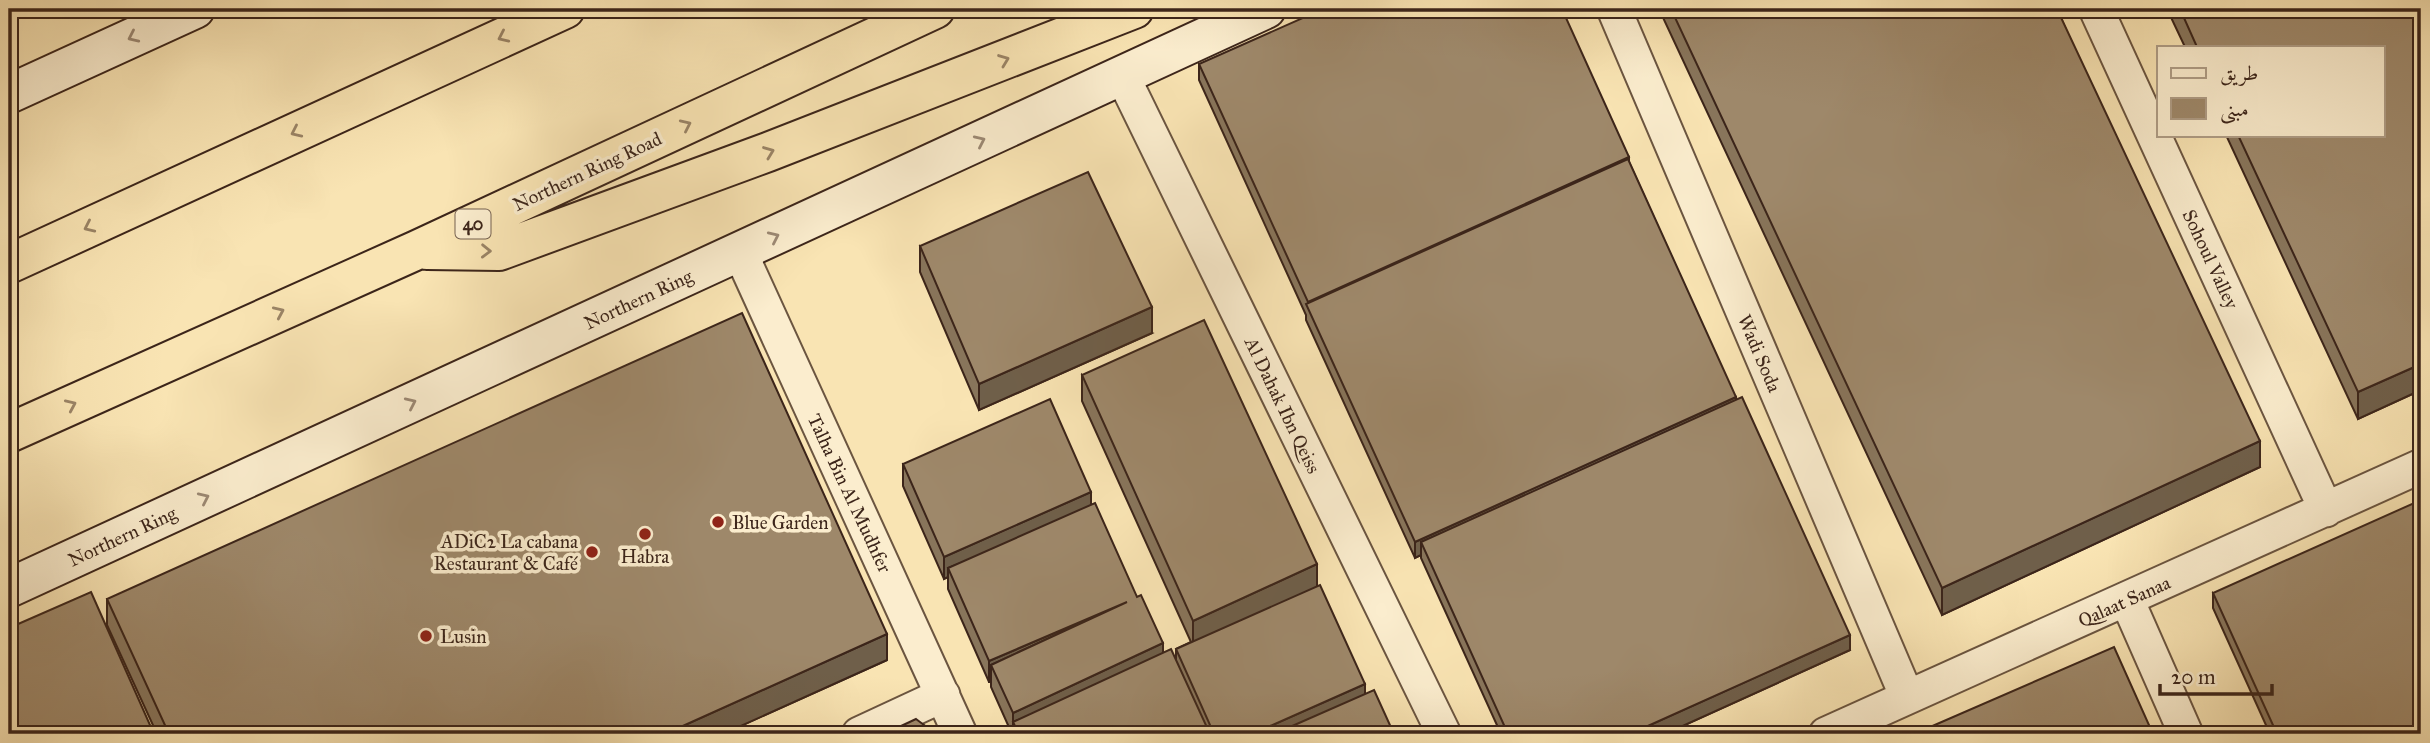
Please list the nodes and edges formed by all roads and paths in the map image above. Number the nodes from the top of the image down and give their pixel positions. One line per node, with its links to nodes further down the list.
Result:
1 (195, 9): 9 (main road, one-way to 9)
2 (934, 9): 10 (highway, Northern Ring Road / 40, one-way to 2)
3 (1134, 9): 10 (highway, one-way to 3)
4 (1266, 9): 8 (main road, Northern Ring)
5 (1614, 9): 19 (street, Wadi Soda)
6 (2096, 9): 15 (street, Sohoul Valley)
7 (553, 12): 12 (highway, one-way to 12)
8 (1122, 75): 11 (main road, Northern Ring, one-way to 8); 22 (street, Al Dahak Ibn Qeiss)
9 (9, 94)
10 (418, 250): 13 (highway, Northern Ring Road / 40, one-way to 10)
11 (740, 252): 16 (main road, Northern Ring, one-way to 11); 18 (street, Talha Bin Al Mudhfer)
12 (9, 264)
13 (9, 433)
14 (2421, 466): 15 (street, Qalaat Sanaa)
15 (2326, 510): 17 (street, Qalaat Sanaa)
16 (9, 588)
17 (2127, 600): 19 (street, Qalaat Sanaa); 24 (street)
18 (943, 695): 20 (street); 21 (street, Talha Bin Al Mudhfer)
19 (1907, 697): 23 (street, Qalaat Sanaa)
20 (859, 734)
21 (960, 734)
22 (1444, 734)
23 (1826, 734)
24 (2186, 734)

